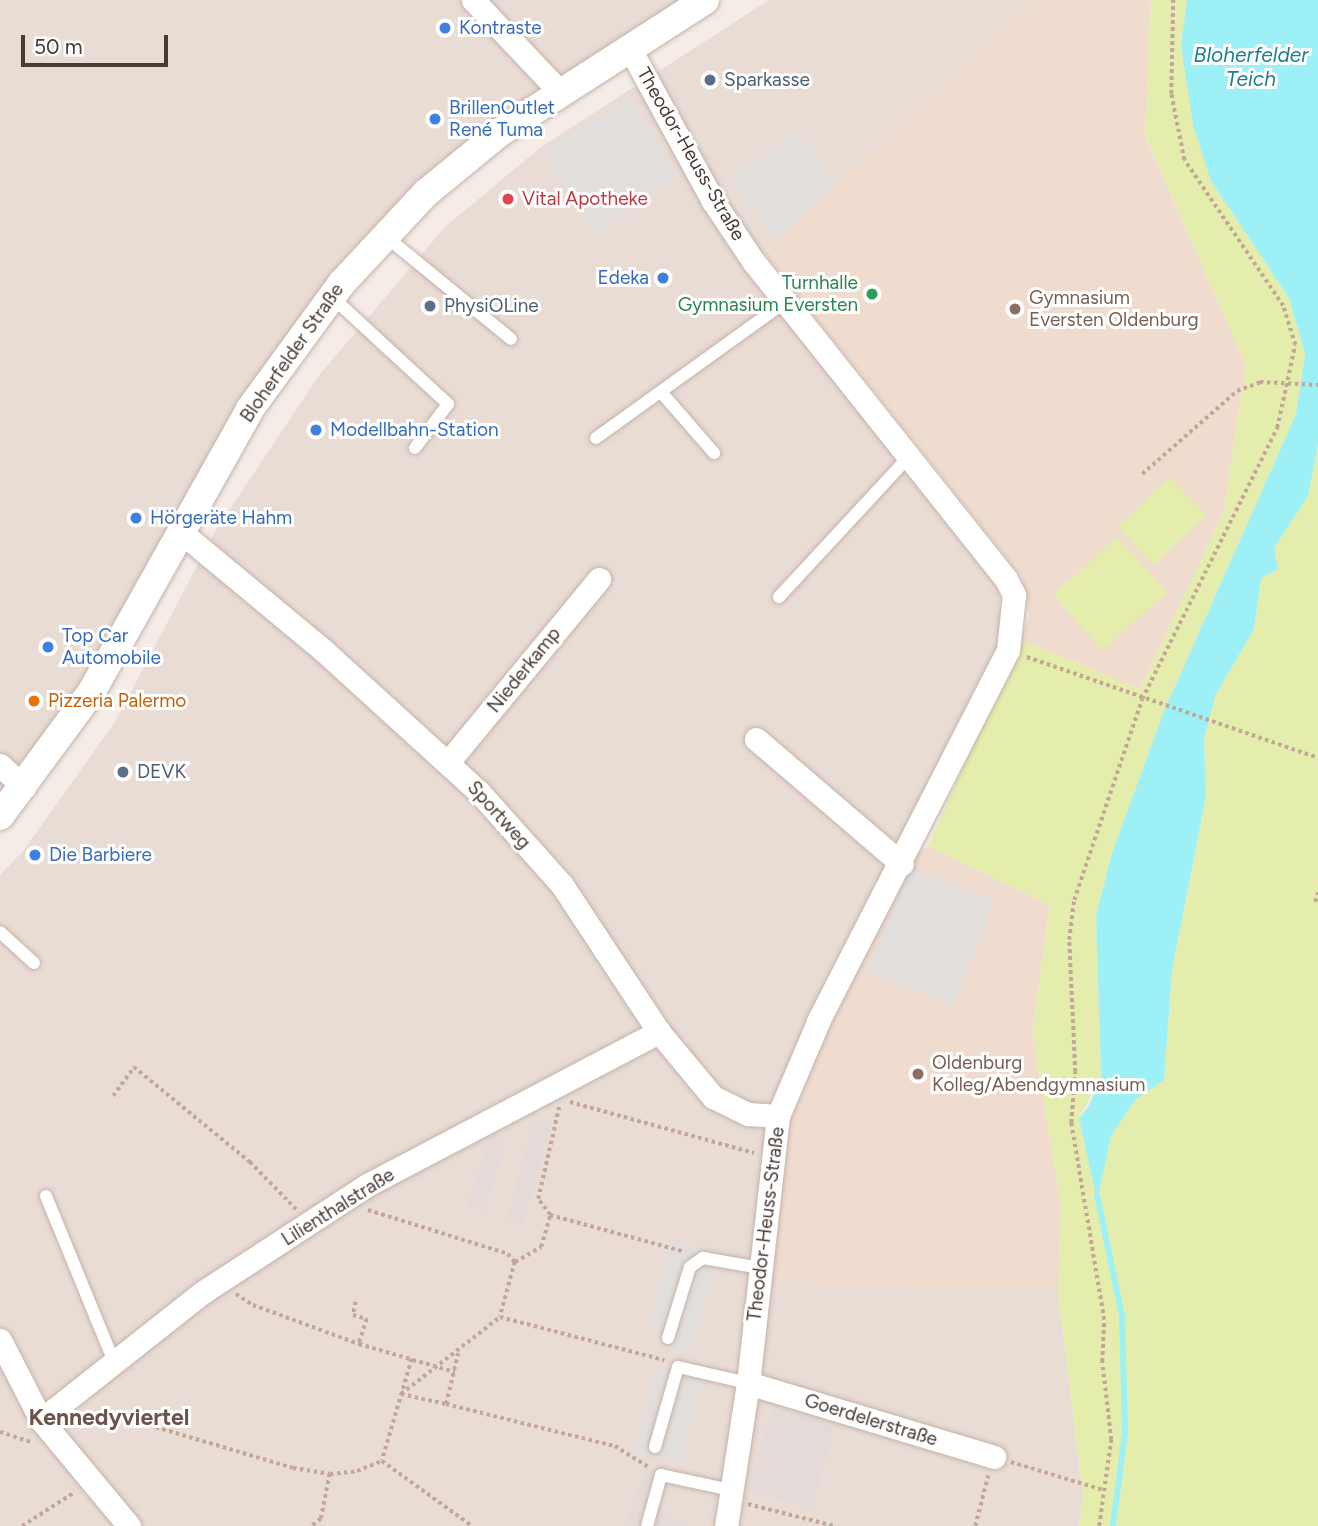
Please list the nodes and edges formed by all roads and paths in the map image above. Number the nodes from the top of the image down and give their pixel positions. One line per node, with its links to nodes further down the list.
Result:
1 (473, 0): 5 (street)
2 (705, 0): 4 (street, Bloherfelder Straße)
3 (1173, 0): 10 (path)
4 (629, 47): 5 (street, Bloherfelder Straße); 8 (street, Theodor-Heuss-Straße)
5 (559, 91): 6 (street, Bloherfelder Straße)
6 (384, 235): 7 (street, Bloherfelder Straße); 9 (lane)
7 (331, 296): 14 (lane); 18 (street, Bloherfelder Straße)
8 (784, 303): 12 (lane); 16 (street, Theodor-Heuss-Straße)
9 (511, 339)
10 (1288, 382): 11 (path); 17 (path); 22 (path)
11 (1318, 385)
12 (661, 392): 13 (lane); 15 (lane)
13 (596, 439)
14 (415, 448)
15 (714, 453)
16 (907, 459): 20 (lane); 21 (street, Theodor-Heuss-Straße)
17 (1142, 474)
18 (182, 533): 25 (street, Sportweg); 27 (street, Bloherfelder Straße)
19 (599, 579): 25 (street, Niederkamp)
20 (779, 597)
21 (1008, 650): 22 (path); 29 (street, Theodor-Heuss-Straße)
22 (1142, 699): 24 (path); 68 (path)
23 (756, 738): 29 (street)
24 (1318, 758)
25 (449, 761): 34 (street, Sportweg)
26 (0, 765): 27 (street)
27 (24, 787): 28 (street, Bloherfelder Straße)
28 (0, 817)
29 (902, 864): 36 (street, Theodor-Heuss-Straße)
30 (1318, 892): 31 (path)
31 (1315, 902)
32 (0, 932): 33 (lane)
33 (34, 962)
34 (659, 1032): 36 (street, Sportweg); 39 (street, Lilienthalstraße)
35 (113, 1096): 41 (path)
36 (779, 1116): 37 (street, Theodor-Heuss-Straße)
37 (774, 1158): 40 (path); 44 (street, Theodor-Heuss-Straße)
38 (46, 1196): 53 (lane)
39 (342, 1202): 41 (street, Lilienthalstraße); 43 (path)
40 (550, 1214): 42 (path); 43 (path)
41 (309, 1223): 45 (street, Lilienthalstraße)
42 (703, 1258): 44 (lane); 48 (lane)
43 (515, 1262): 47 (path)
44 (761, 1268): 57 (street, Theodor-Heuss-Straße)
45 (218, 1282): 50 (path); 53 (street, Lilienthalstraße)
46 (356, 1302): 50 (path)
47 (500, 1317): 51 (path); 55 (path)
48 (668, 1338)
49 (0, 1340): 60 (street)
50 (359, 1343): 52 (path)
51 (458, 1353): 54 (path); 56 (path)
52 (412, 1359): 54 (path); 58 (path)
53 (114, 1362): 60 (street, Lilienthalstraße)
54 (437, 1366): 56 (path); 58 (path)
55 (678, 1367): 57 (lane); 62 (lane)
56 (455, 1372): 59 (path)
57 (748, 1383): 63 (street, Goerdelerstraße); 69 (street, Theodor-Heuss-Straße)
58 (401, 1394): 59 (path); 64 (path)
59 (446, 1404): 66 (path)
60 (41, 1420): 67 (street)
61 (149, 1425): 65 (path)
62 (655, 1447)
63 (994, 1457): 68 (path); 77 (path)
64 (382, 1461): 65 (path); 73 (path)
65 (330, 1474): 72 (path)
66 (661, 1475): 69 (lane); 74 (lane)
67 (91, 1481): 70 (path); 71 (street)
68 (1103, 1490): 78 (path)
69 (730, 1494): 75 (street, Theodor-Heuss-Straße); 76 (path)
70 (22, 1526)
71 (129, 1526)
72 (312, 1526)
73 (472, 1526)
74 (647, 1526)
75 (726, 1526)
76 (834, 1526)
77 (975, 1526)
78 (1099, 1526)

